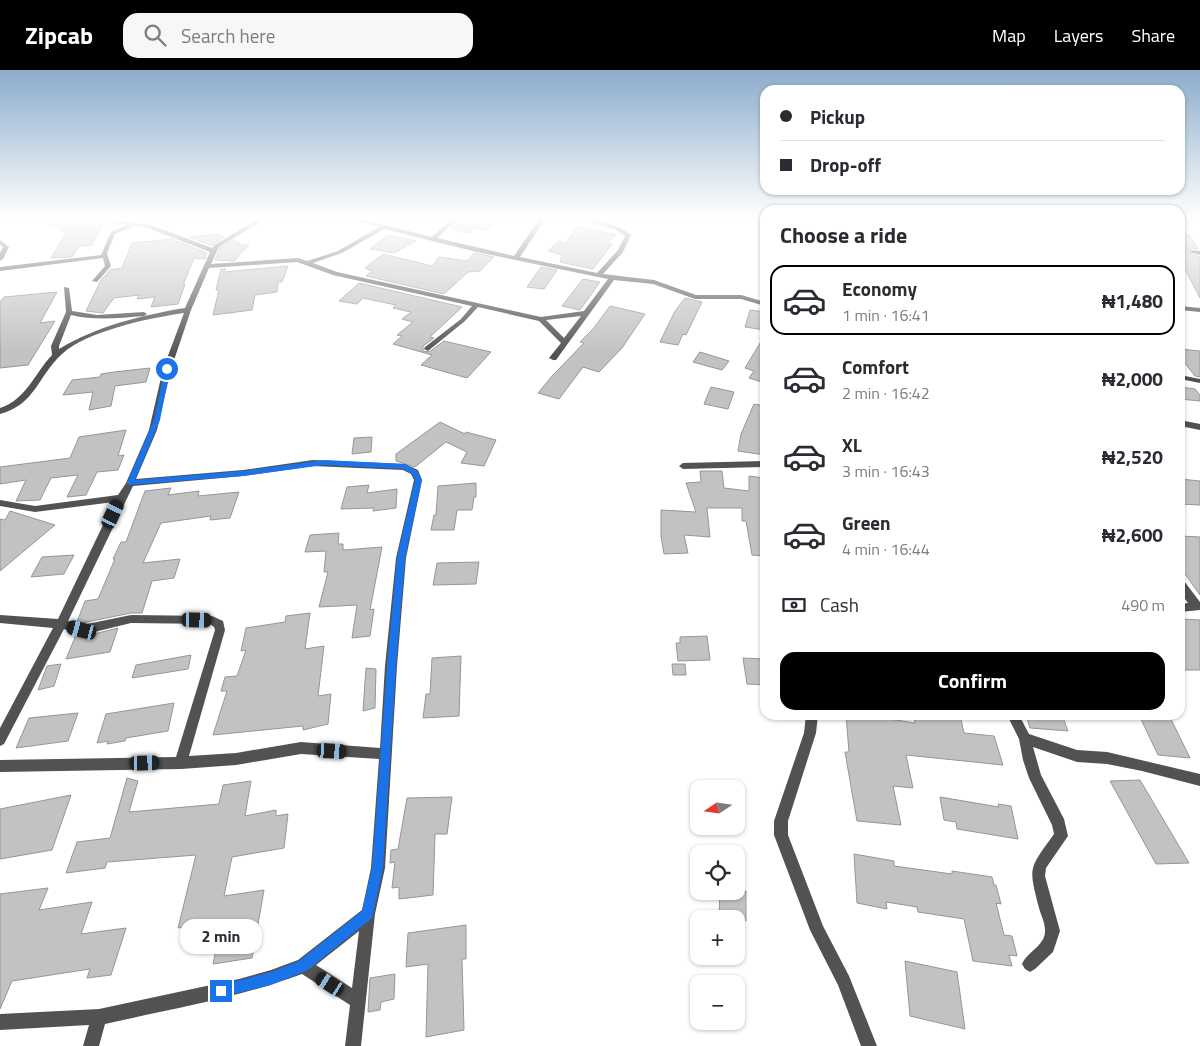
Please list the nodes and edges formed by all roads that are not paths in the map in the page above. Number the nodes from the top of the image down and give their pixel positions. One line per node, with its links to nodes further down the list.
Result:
1 (44, 264): 8 (street)
2 (107, 264): 11 (street)
3 (236, 264): 7 (street)
4 (309, 264): 14 (street)
5 (543, 264): 9 (street)
6 (611, 264): 9 (street)
7 (206, 266): 16 (street)
8 (0, 269)
9 (598, 275): 10 (street)
10 (612, 278): 13 (street); 20 (street)
11 (95, 282)
12 (66, 288): 18 (street)
13 (760, 303)
14 (476, 305): 21 (street); 23 (street)
15 (1185, 308): 17 (street)
16 (188, 310): 19 (street); 33 (street)
17 (1200, 310)
18 (69, 312): 19 (street); 24 (street)
19 (165, 313): 24 (street)
20 (585, 313): 21 (street); 22 (street)
21 (541, 319): 22 (street)
22 (564, 342): 25 (street)
23 (428, 349)
24 (56, 356): 28 (street)
25 (553, 358)
26 (1185, 379): 27 (street)
27 (1200, 381)
28 (0, 411)
29 (1185, 423): 30 (street)
30 (1200, 427)
31 (760, 464): 32 (street)
32 (683, 466)
33 (130, 483): 34 (street); 45 (street)
34 (121, 498): 35 (street); 40 (street)
35 (0, 503)
36 (1185, 590): 37 (street)
37 (1198, 606): 38 (street)
38 (1185, 607)
39 (0, 619): 40 (street)
40 (61, 624): 44 (street); 46 (street)
41 (811, 720): 57 (street)
42 (1016, 720): 43 (street)
43 (1025, 738): 48 (street); 50 (street)
44 (0, 740)
45 (386, 754): 46 (street); 49 (street)
46 (181, 762): 47 (street)
47 (0, 766)
48 (1200, 780)
49 (368, 914): 51 (street); 52 (street)
50 (1030, 964)
51 (303, 966): 52 (street); 53 (street)
52 (358, 1001): 56 (street)
53 (99, 1018): 54 (street); 55 (street)
54 (0, 1022)
55 (91, 1046)
56 (353, 1046)
57 (869, 1046)

